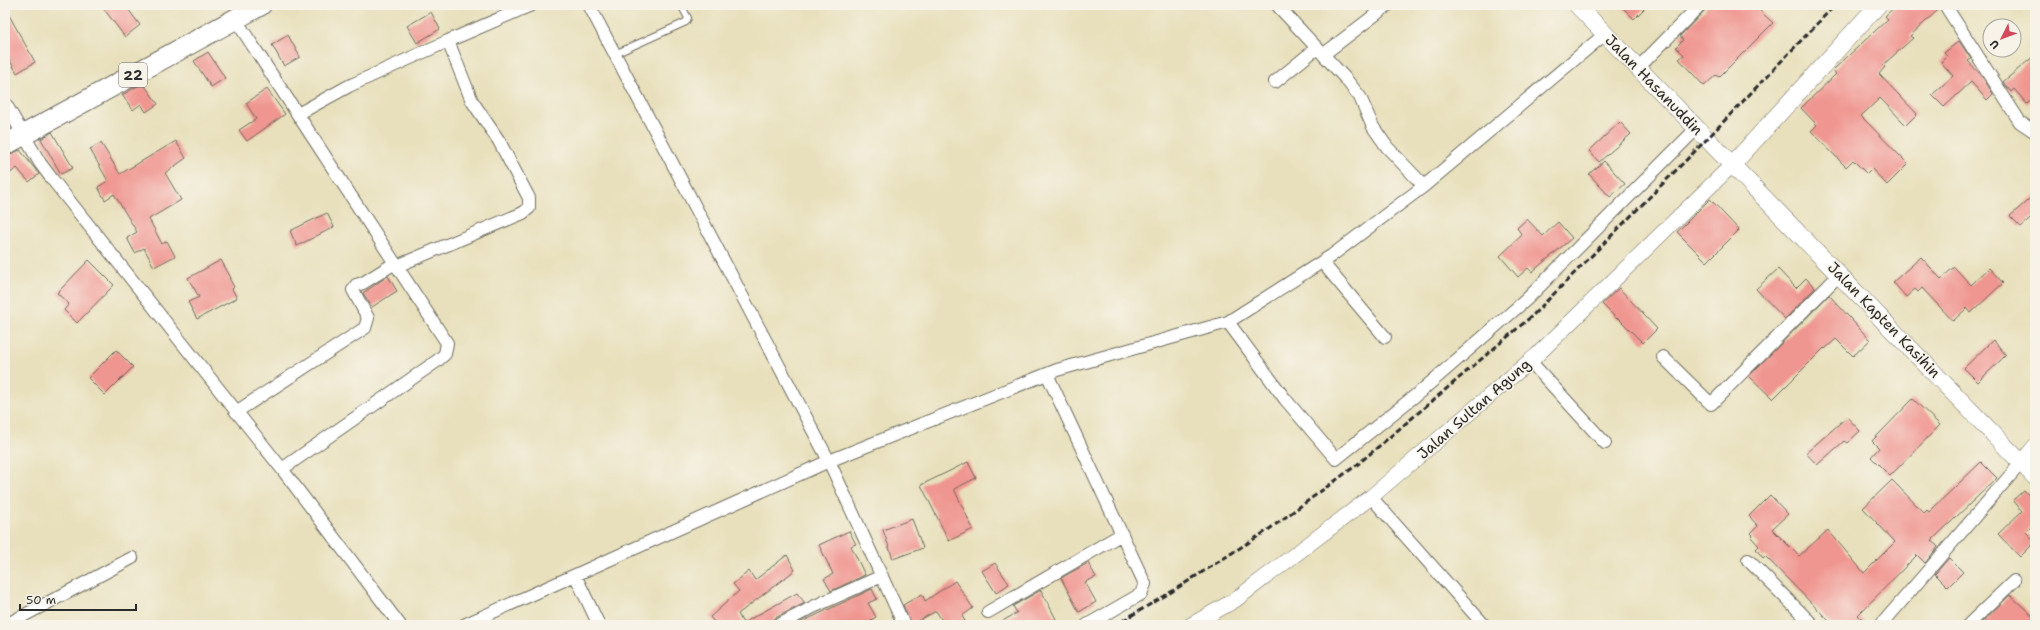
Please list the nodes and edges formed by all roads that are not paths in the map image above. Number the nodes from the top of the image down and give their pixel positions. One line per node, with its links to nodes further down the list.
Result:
1 (531, 5): 13 (street)
2 (589, 5): 15 (street)
3 (681, 5): 15 (lane)
4 (1277, 5): 14 (street)
5 (1388, 5): 14 (street)
6 (1577, 5): 12 (main road, Jalan Hasanuddin)
7 (1700, 5): 16 (street)
8 (1878, 5): 24 (main road)
9 (1944, 5): 21 (street)
10 (258, 6): 11 (highway, 22)
11 (236, 20): 19 (street); 22 (highway, 22)
12 (1604, 34): 16 (main road, Jalan Hasanuddin); 25 (street)
13 (448, 41): 19 (street); 27 (street)
14 (1321, 51): 17 (street); 25 (street)
15 (615, 54): 37 (street)
16 (1638, 68): 20 (main road, Jalan Hasanuddin)
17 (1274, 82)
18 (5, 103): 22 (street)
19 (298, 114): 27 (street)
20 (1696, 129): 24 (main road, Jalan Hasanuddin); 29 (street)
21 (2035, 132)
22 (24, 134): 23 (highway, 22); 34 (street)
23 (5, 144)
24 (1732, 164): 28 (main road, Jalan Kapten Kasihin); 32 (street, Jalan Sultan Agung)
25 (1424, 186): 26 (street)
26 (1322, 262): 29 (street); 30 (street)
27 (396, 264): 34 (street); 39 (street)
28 (1840, 274): 31 (street); 38 (main road, Jalan Kapten Kasihin)
29 (1228, 322): 33 (street)
30 (1386, 337)
31 (1663, 357)
32 (1530, 361): 35 (street); 41 (street, Jalan Sultan Agung)
33 (1052, 372): 37 (street); 42 (street)
34 (236, 412): 39 (street)
35 (1605, 443)
36 (2035, 446): 38 (street)
37 (830, 461): 45 (street); 46 (street)
38 (2022, 462): 40 (main road, Jalan Kapten Kasihin); 59 (street)
39 (282, 469): 50 (street)
40 (2035, 477)
41 (1371, 497): 56 (street, Jalan Sultan Agung); 57 (street)
42 (1122, 534): 48 (street); 55 (street)
43 (132, 558): 49 (street)
44 (1748, 560): 58 (street)
45 (575, 575): 51 (street); 52 (street)
46 (882, 576): 53 (street); 54 (street)
47 (2014, 581): 60 (street)
48 (988, 612)
49 (6, 625)
50 (400, 625)
51 (464, 625)
52 (599, 625)
53 (779, 625)
54 (904, 625)
55 (1087, 625)
56 (1191, 625)
57 (1484, 625)
58 (1813, 625)
59 (1881, 625)
60 (1968, 625)

